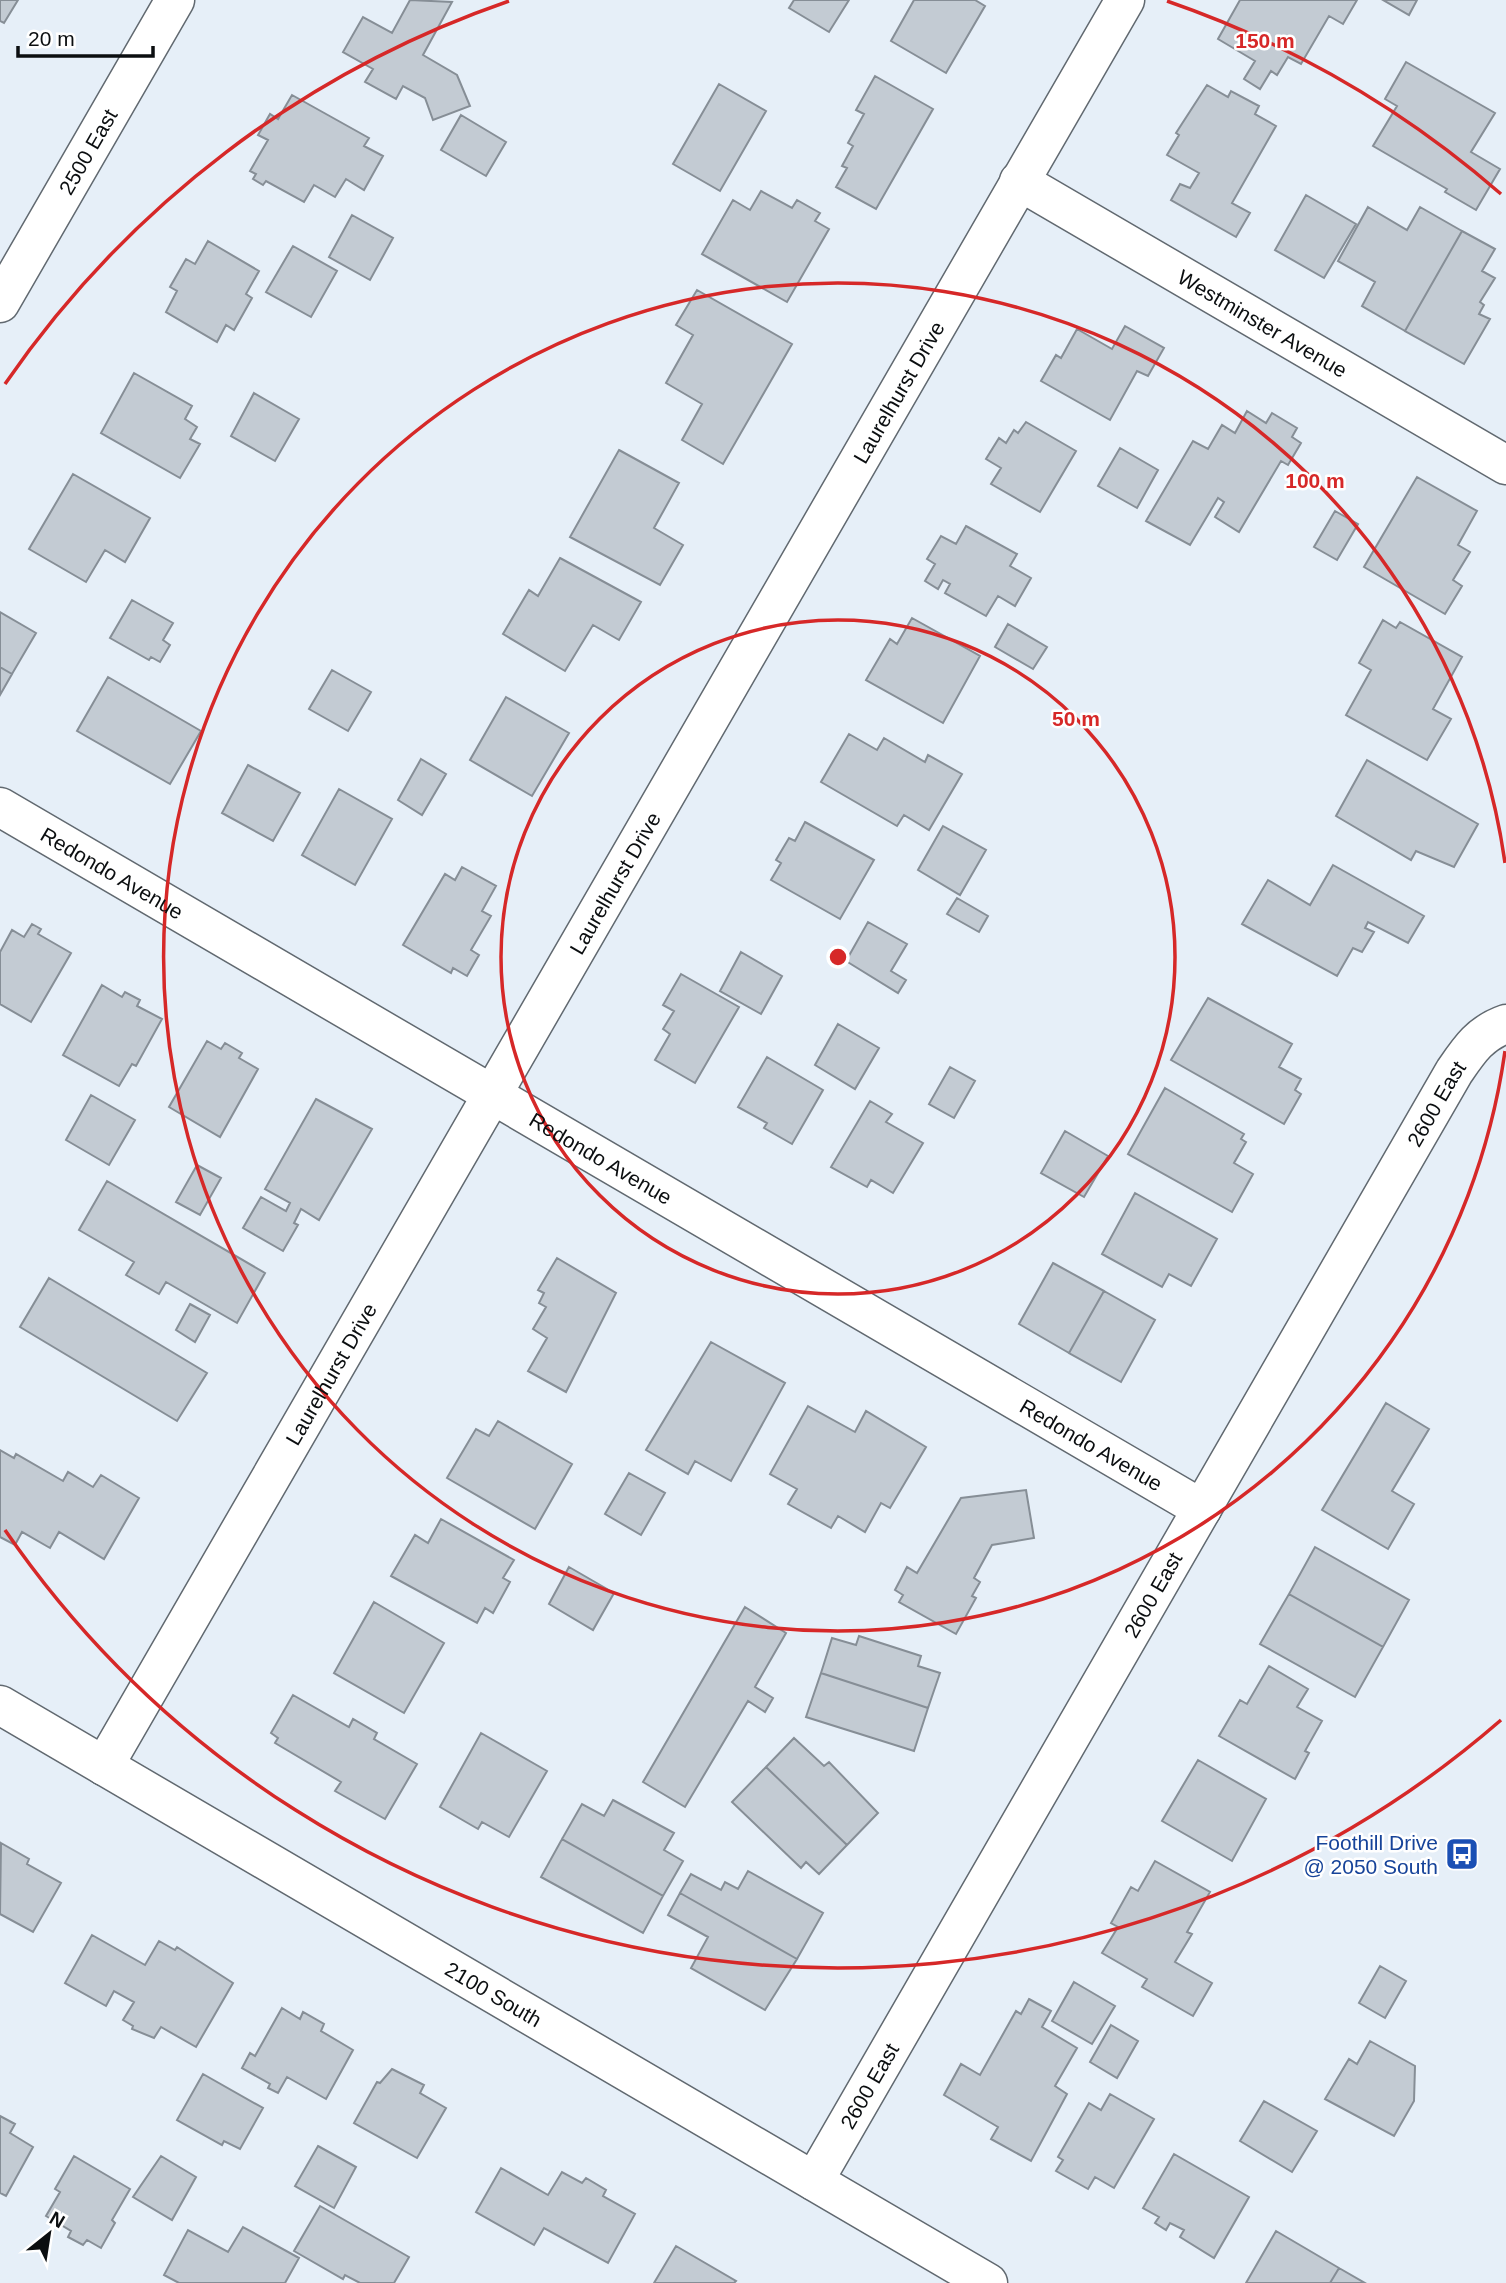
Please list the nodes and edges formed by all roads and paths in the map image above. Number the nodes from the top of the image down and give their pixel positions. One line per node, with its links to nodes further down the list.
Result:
1 (175, 0): 4 (street, 2500 East)
2 (1125, 0): 3 (street, Laurelhurst Drive)
3 (1019, 181): 5 (street, Westminster Avenue); 8 (street, Laurelhurst Drive)
4 (0, 303)
5 (1506, 465)
6 (0, 807): 8 (street, Redondo Avenue)
7 (1506, 1024): 9 (street, 2600 East)
8 (492, 1094): 9 (street, Redondo Avenue); 11 (street, Laurelhurst Drive)
9 (1202, 1509): 12 (street, 2600 East)
10 (0, 1705): 11 (street, 2100 South)
11 (104, 1766): 12 (street, 2100 South)
12 (814, 2181): 13 (street, 2100 South)
13 (988, 2283)

